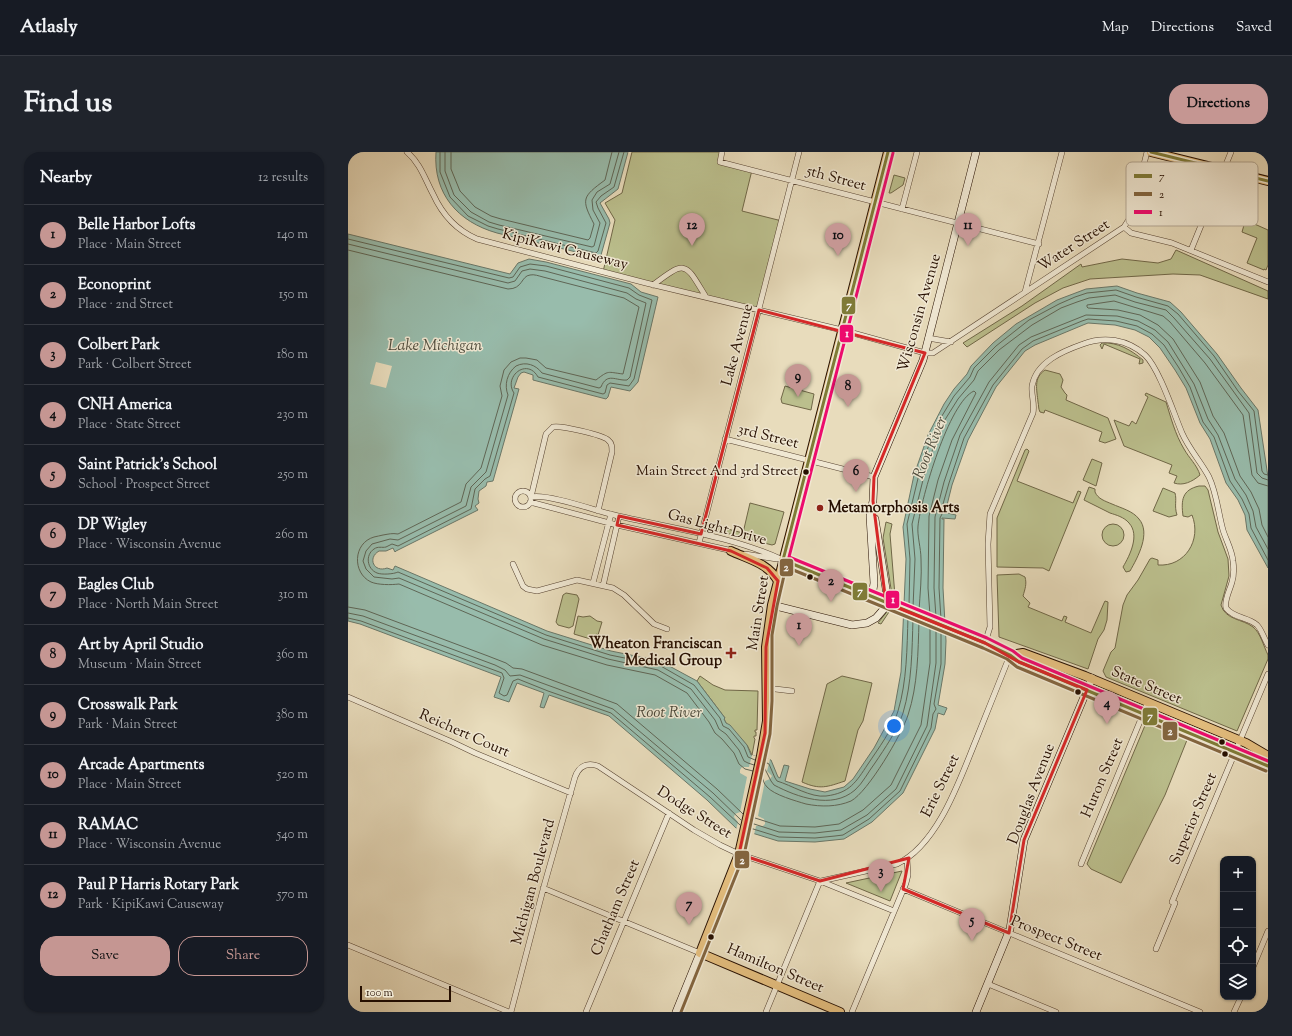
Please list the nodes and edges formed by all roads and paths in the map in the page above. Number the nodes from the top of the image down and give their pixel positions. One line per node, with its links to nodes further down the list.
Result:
1 (406, 152): 26 (street, KipiKawi Causeway)
2 (722, 152): 15 (street, 5th Street)
3 (799, 152): 15 (street, Lake Avenue)
4 (888, 152): 17 (main road, Main Street)
5 (917, 152): 18 (street)
6 (976, 152): 19 (street, Wisconsin Avenue)
7 (1062, 152): 23 (street)
8 (1147, 152): 11 (street)
9 (1151, 152): 12 (main road)
10 (1231, 152): 13 (street)
11 (1144, 162)
12 (1192, 162)
13 (1227, 162)
14 (1258, 178): 16 (main road)
15 (792, 180): 17 (street, 5th Street); 29 (street, Lake Avenue)
16 (1268, 181)
17 (875, 202): 18 (street, 5th Street); 30 (main road, Main Street)
18 (902, 209): 19 (street, 5th Street)
19 (958, 223): 23 (street, 5th Street); 31 (street, Wisconsin Avenue)
20 (1126, 223): 22 (street)
21 (1201, 226): 24 (street)
22 (1124, 227): 24 (street, Water Street); 27 (street, Water Street)
23 (1039, 244): 27 (street)
24 (1191, 250): 25 (street, Water Street)
25 (1268, 282)
26 (653, 285): 28 (street, KipiKawi Causeway); 28 (street)
27 (1025, 292): 32 (street, Water Street)
28 (706, 297): 29 (street, KipiKawi Causeway)
29 (759, 310): 30 (street, KipiKawi Causeway); 34 (street, Lake Avenue)
30 (842, 330): 33 (street, KipiKawi Causeway); 35 (main road, Main Street)
31 (928, 338): 32 (street); 33 (street, Wisconsin Avenue)
32 (951, 342): 33 (street, Water Street)
33 (926, 353): 36 (street, Wisconsin Avenue)
34 (726, 439): 35 (street, 3rd Street); 44 (street, Lake Avenue)
35 (809, 460): 36 (street, 3rd Street); 47 (main road, Main Street)
36 (874, 477): 38 (street, Wisconsin Avenue)
37 (530, 499): 39 (street, Gas Light Drive); 39 (street); 42 (street, Gas Light Drive)
38 (873, 501): 52 (street, Wisconsin Avenue); 53 (street, Wisconsin Avenue)
39 (598, 511): 40 (street, Gas Light Drive)
40 (610, 514): 41 (street, Gas Light Drive); 42 (street)
41 (619, 516): 43 (street); 44 (street, Gas Light Drive)
42 (609, 523): 43 (street, Gas Light Drive); 50 (street)
43 (617, 525): 45 (street, Gas Light Drive); 51 (street)
44 (701, 534): 45 (street, Lake Avenue); 47 (street, Gas Light Drive)
45 (699, 543): 46 (street, Gas Light Drive)
46 (731, 551): 47 (street, Gas Light Drive); 49 (main road)
47 (783, 560): 49 (main road, Main Street); 52 (main road, State Street)
48 (513, 564): 50 (street)
49 (778, 581): 53 (main road, Main Street)
50 (593, 583): 51 (street)
51 (603, 586): 54 (street)
52 (870, 597): 55 (main road, State Street, bridge)
53 (772, 605): 60 (main road, Main Street)
54 (667, 628)
55 (985, 643): 56 (street); 57 (main road, State Street)
56 (1268, 645)
57 (1010, 655): 59 (main road, State Street); 61 (main road, State Street); 74 (street, Erie Street)
58 (1268, 674): 66 (street, Superior Street)
59 (1092, 678): 61 (street, Douglas Avenue); 64 (main road, State Street)
60 (767, 688): 62 (street); 73 (main road, Main Street)
61 (1087, 690): 65 (main road, State Street); 82 (street, Douglas Avenue)
62 (792, 691)
63 (348, 697): 71 (street, Reichert Court)
64 (1148, 702): 65 (street, Huron Street); 66 (main road, State Street)
65 (1143, 713): 67 (main road, State Street); 75 (street, Huron Street)
66 (1240, 740): 67 (street, Superior Street); 68 (main road, State Street)
67 (1235, 752): 70 (main road, State Street); 85 (street, Superior Street)
68 (1268, 756)
69 (588, 764): 71 (street, Michigan Boulevard); 72 (street, Dodge Street)
70 (1268, 766)
71 (571, 793): 77 (street, Michigan Boulevard)
72 (669, 813): 73 (street, Dodge Street); 80 (street, Chatham Street)
73 (739, 854): 76 (street, Dodge Street); 86 (main road, Main Street)
74 (908, 859): 76 (street); 78 (street)
75 (1080, 864)
76 (820, 881): 79 (street, Dodge Street); 89 (street)
77 (543, 888): 80 (street, Hamilton Street); 91 (street, Michigan Boulevard)
78 (903, 889): 79 (street); 82 (street, Prospect Street)
79 (894, 911): 96 (street)
80 (624, 922): 86 (street, Hamilton Street); 92 (street, Chatham Street)
81 (1268, 931): 83 (street)
82 (1009, 933): 88 (street, Douglas Avenue); 99 (street, Prospect Street)
83 (1266, 941): 87 (street)
84 (348, 945): 91 (street)
85 (1156, 949)
86 (700, 953): 89 (main road, Hamilton Street); 93 (street)
87 (1254, 964)
88 (988, 984): 97 (street, Douglas Avenue); 98 (street)
89 (777, 985): 94 (street); 95 (main road, Hamilton Street)
90 (1240, 1000): 100 (street)
91 (510, 1012)
92 (586, 1012)
93 (676, 1012)
94 (766, 1012)
95 (840, 1012)
96 (852, 1012)
97 (976, 1012)
98 (1056, 1012)
99 (1200, 1012)
100 (1234, 1012)

